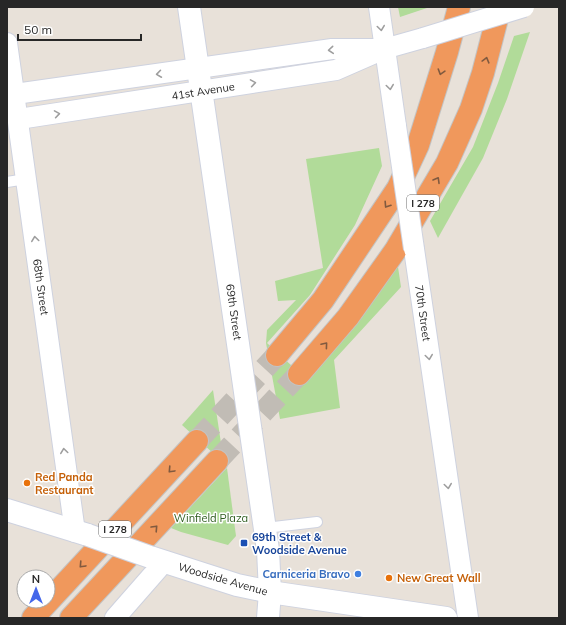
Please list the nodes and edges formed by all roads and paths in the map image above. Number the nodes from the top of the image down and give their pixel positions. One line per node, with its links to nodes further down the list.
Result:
1 (189, 7): 8 (street, 69th Street)
2 (379, 7): 7 (street, 70th Street, one-way to 7)
3 (459, 7): 14 (highway, I 278, one-way to 14)
4 (500, 7): 15 (highway, I 278, one-way to 4)
5 (524, 7): 7 (street, 41st Avenue, bridge)
6 (7, 43): 9 (street, 68th Street)
7 (384, 49): 8 (street, 41st Avenue, one-way to 8); 10 (street, 41st Avenue, one-way to 7); 29 (street, 70th Street, one-way to 29, bridge)
8 (198, 68): 10 (street, 69th Street); 11 (street, 41st Avenue, one-way to 11)
9 (9, 70): 11 (street, 68th Street)
10 (201, 92): 12 (street, 41st Avenue, one-way to 10); 20 (street, 69th Street)
11 (15, 94): 12 (street, 68th Street)
12 (19, 119): 13 (street, 68th Street)
13 (17, 180): 21 (street, 68th Street, one-way to 13)
14 (277, 355)
15 (300, 374)
16 (197, 441): 24 (highway, I 278, one-way to 24)
17 (217, 461): 25 (highway, I 278, one-way to 17)
18 (7, 510): 21 (street, Woodside Avenue)
19 (317, 522): 20 (lane)
20 (265, 528): 23 (street, 69th Street)
21 (82, 534): 22 (street, Woodside Avenue, bridge)
22 (157, 559): 23 (street, Woodside Avenue); 26 (street)
23 (270, 592): 27 (street, 69th Street); 28 (street, Woodside Avenue)
24 (33, 618)
25 (71, 618)
26 (115, 618)
27 (268, 618)
28 (446, 618)
29 (468, 618)

